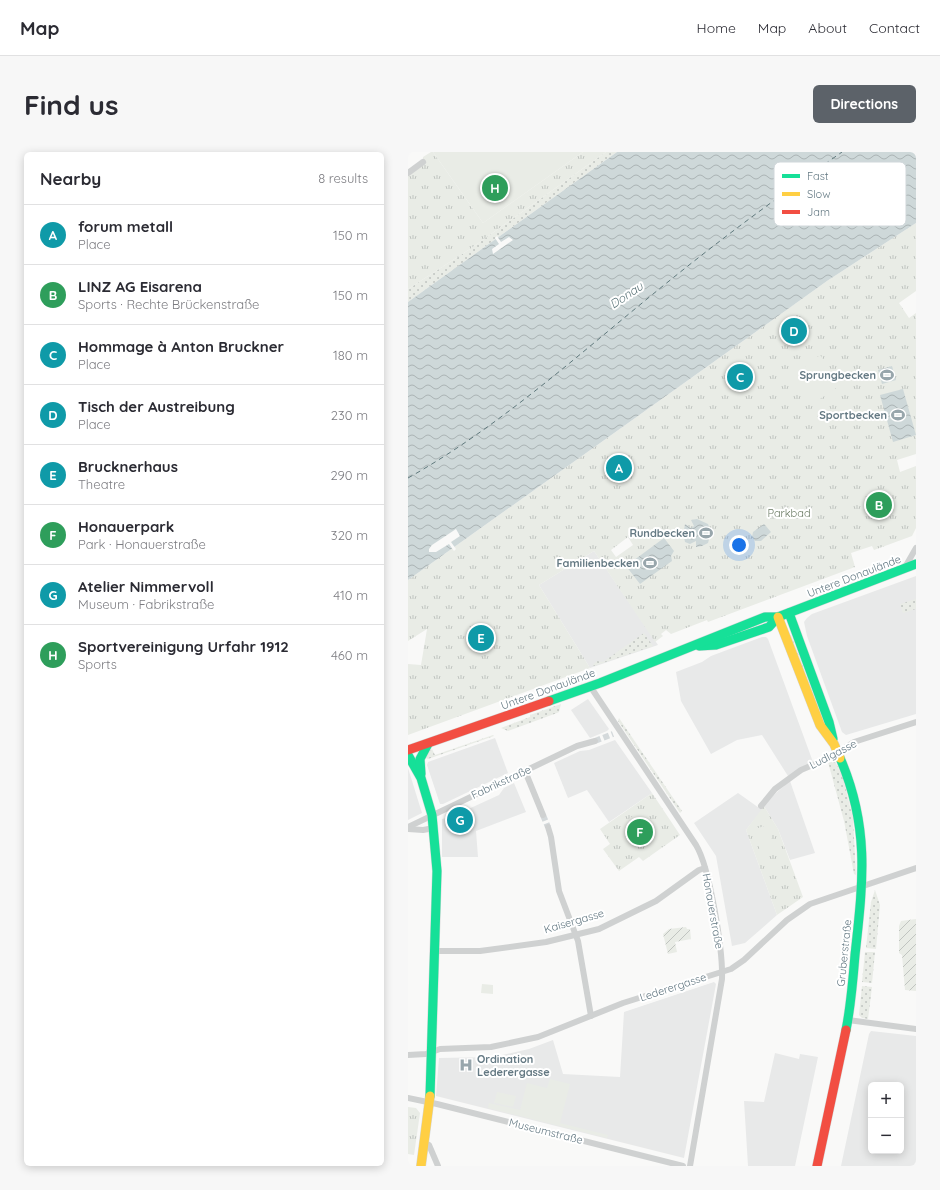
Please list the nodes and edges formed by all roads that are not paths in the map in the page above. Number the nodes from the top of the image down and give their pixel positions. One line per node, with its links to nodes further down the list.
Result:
1 (423, 162): 2 (street)
2 (408, 173)
3 (916, 548): 5 (street)
4 (916, 564): 5 (main road, Untere Donaulände)
5 (903, 570): 6 (main road, Untere Donaulände)
6 (789, 613): 7 (main road, Untere Donaulände); 12 (main road, Gruberstraße)
7 (778, 617): 8 (main road, Untere Donaulände); 12 (main road, Gruberstraße)
8 (590, 686): 11 (main road, Untere Donaulände); 23 (street, Honauerstraße)
9 (916, 722): 12 (street, Ludlgasse)
10 (595, 741): 15 (street, Fabrikstraße)
11 (428, 744): 13 (main road, Untere Donaulände); 16 (main road)
12 (836, 748): 17 (street, Ludlgasse); 25 (main road, Gruberstraße)
13 (408, 750)
14 (408, 755): 16 (main road)
15 (525, 771): 18 (street, Fabrikstraße); 19 (street)
16 (421, 778): 18 (main road)
17 (761, 806)
18 (432, 815): 21 (street, Fabrikstraße); 22 (main road)
19 (543, 815)
20 (548, 826): 26 (street)
21 (408, 828): 22 (street, Fabrikstraße)
22 (434, 828): 27 (main road)
23 (705, 868): 26 (street, Kaisergasse); 28 (street, Honauerstraße)
24 (916, 868): 25 (street, Lederergasse)
25 (862, 886): 28 (street, Lederergasse); 30 (main road, Gruberstraße)
26 (576, 935): 27 (street, Kaisergasse); 29 (street)
27 (435, 951): 32 (main road)
28 (722, 972): 29 (street, Lederergasse); 40 (street, Honauerstraße)
29 (591, 1016): 32 (street, Lederergasse)
30 (848, 1020): 31 (street); 41 (main road, Gruberstraße)
31 (916, 1029)
32 (432, 1052): 33 (street, Lederergasse); 35 (main road)
33 (408, 1055)
34 (408, 1098): 35 (street, Museumstraße)
35 (429, 1102): 36 (main road); 39 (street, Museumstraße)
36 (424, 1142): 37 (main road); 38 (street)
37 (421, 1166)
38 (438, 1166)
39 (683, 1166)
40 (690, 1166)
41 (817, 1166)

